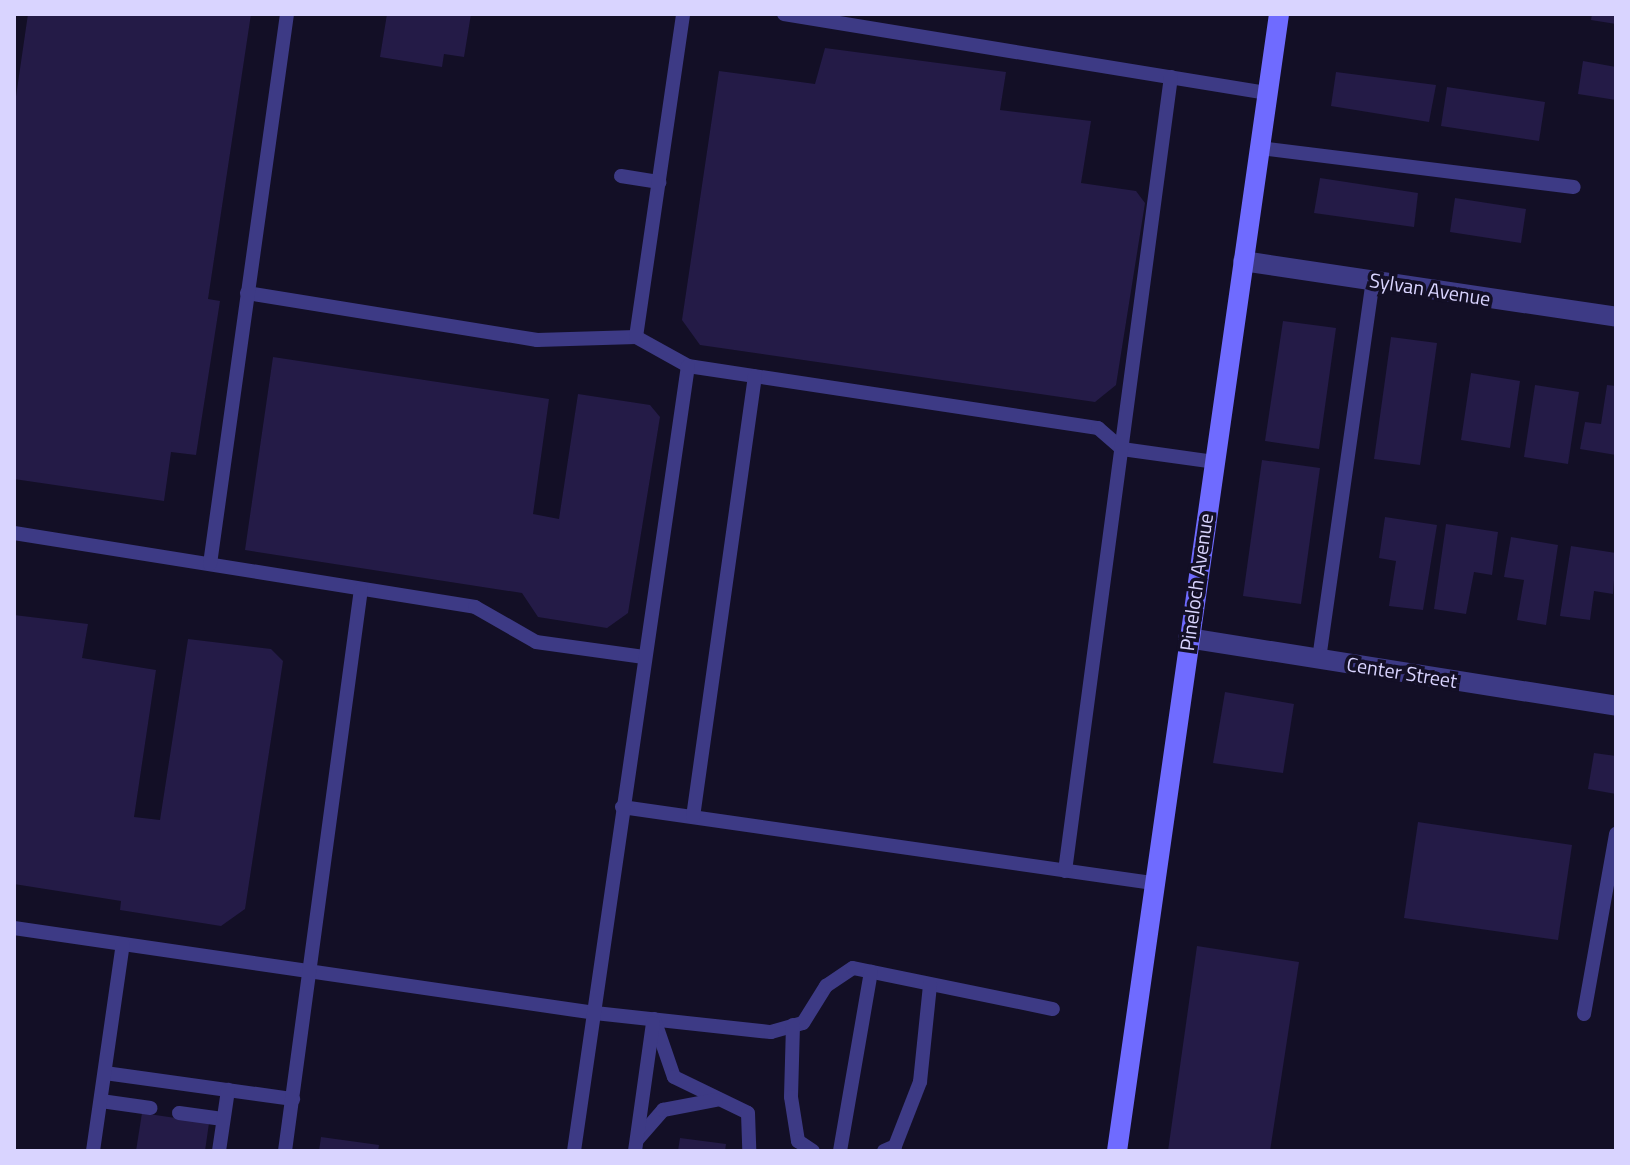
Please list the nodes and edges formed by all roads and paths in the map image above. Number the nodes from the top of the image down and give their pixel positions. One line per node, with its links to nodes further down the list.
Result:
1 (287, 14): 13 (lane)
2 (683, 14): 9 (lane)
3 (784, 14): 5 (lane)
4 (1279, 14): 6 (street, Pineloch Avenue)
5 (1171, 77): 6 (lane); 18 (lane)
6 (1268, 93): 7 (street, Pineloch Avenue)
7 (1260, 148): 10 (lane); 11 (street, Pineloch Avenue)
8 (621, 176): 9 (lane)
9 (660, 182): 15 (lane)
10 (1574, 187)
11 (1243, 261): 12 (street, Sylvan Avenue); 19 (street, Pineloch Avenue)
12 (1373, 280): 14 (street, Sylvan Avenue); 25 (lane)
13 (247, 293): 15 (lane); 21 (lane)
14 (1616, 317)
15 (636, 337): 16 (lane)
16 (688, 366): 17 (lane); 24 (lane)
17 (755, 376): 18 (lane); 28 (lane)
18 (1122, 449): 19 (lane); 30 (lane)
19 (1214, 462): 23 (street, Pineloch Avenue)
20 (14, 533): 21 (lane)
21 (210, 564): 22 (lane)
22 (361, 589): 24 (lane); 34 (lane)
23 (1188, 638): 25 (street, Center Street); 31 (street, Pineloch Avenue)
24 (644, 657): 27 (lane)
25 (1319, 659): 26 (street, Center Street)
26 (1616, 706)
27 (622, 807): 28 (lane); 38 (lane)
28 (693, 817): 30 (lane)
29 (1616, 834): 39 (lane)
30 (1065, 871): 31 (lane)
31 (1152, 883): 59 (street, Pineloch Avenue)
32 (14, 928): 33 (lane)
33 (123, 944): 34 (lane); 42 (lane)
34 (312, 968): 38 (lane); 44 (lane)
35 (871, 972): 36 (lane); 41 (lane); 57 (lane)
36 (930, 985): 37 (lane); 58 (lane)
37 (1053, 1009)
38 (595, 1013): 40 (lane); 54 (lane)
39 (1584, 1014)
40 (654, 1019): 41 (lane); 45 (lane); 50 (lane)
41 (793, 1025): 56 (lane)
42 (105, 1073): 43 (lane); 46 (lane)
43 (228, 1090): 44 (lane); 49 (lane)
44 (293, 1099): 53 (lane)
45 (721, 1100): 50 (lane); 55 (lane)
46 (101, 1101): 47 (lane); 51 (lane)
47 (151, 1108)
48 (179, 1113): 49 (lane)
49 (223, 1119): 52 (lane)
50 (635, 1146)
51 (93, 1151)
52 (219, 1151)
53 (285, 1151)
54 (574, 1151)
55 (749, 1151)
56 (813, 1151)
57 (840, 1151)
58 (884, 1151)
59 (1117, 1151)

